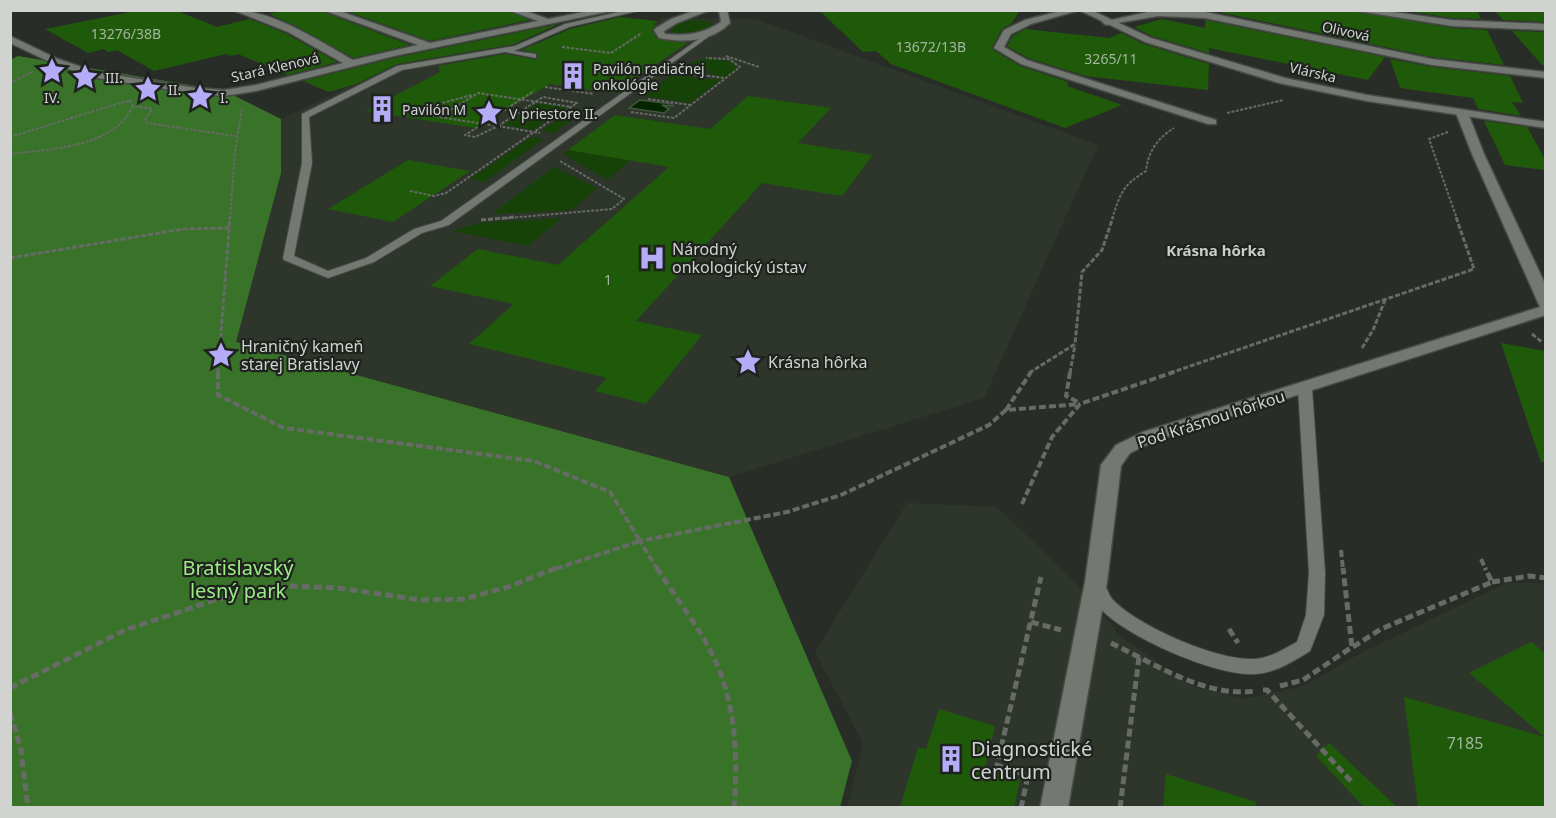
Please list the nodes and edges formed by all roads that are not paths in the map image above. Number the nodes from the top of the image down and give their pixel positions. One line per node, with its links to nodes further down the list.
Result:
1 (237, 10): 19 (street)
2 (327, 10): 16 (street)
3 (512, 10): 11 (street, Stará Klenová)
4 (612, 10): 11 (street, Stará Klenová)
5 (639, 10): 17 (lane)
6 (706, 10): 14 (street)
7 (723, 10): 14 (street)
8 (1076, 10): 22 (street)
9 (1083, 10): 12 (street, Vlárska)
10 (1356, 10): 13 (street)
11 (550, 21): 16 (street, Stará Klenová)
12 (1106, 22): 20 (street, Olivová); 21 (street, Vlárska)
13 (1545, 27)
14 (705, 37): 17 (lane)
15 (10, 39): 19 (street, Stará Klenová)
16 (429, 46): 19 (street, Stará Klenová)
17 (500, 51): 18 (lane)
18 (533, 56)
19 (351, 63)
20 (1545, 75)
21 (1462, 113): 23 (street, Vlárska); 24 (street)
22 (1212, 122)
23 (1545, 125)
24 (1545, 304)
25 (1545, 310): 26 (street, Pod Krásnou hôrkou)
26 (1305, 388): 27 (street, Pod Krásnou hôrkou); 27 (lane)
27 (1096, 582): 28 (street, Pod Krásnou hôrkou)
28 (1054, 807)

